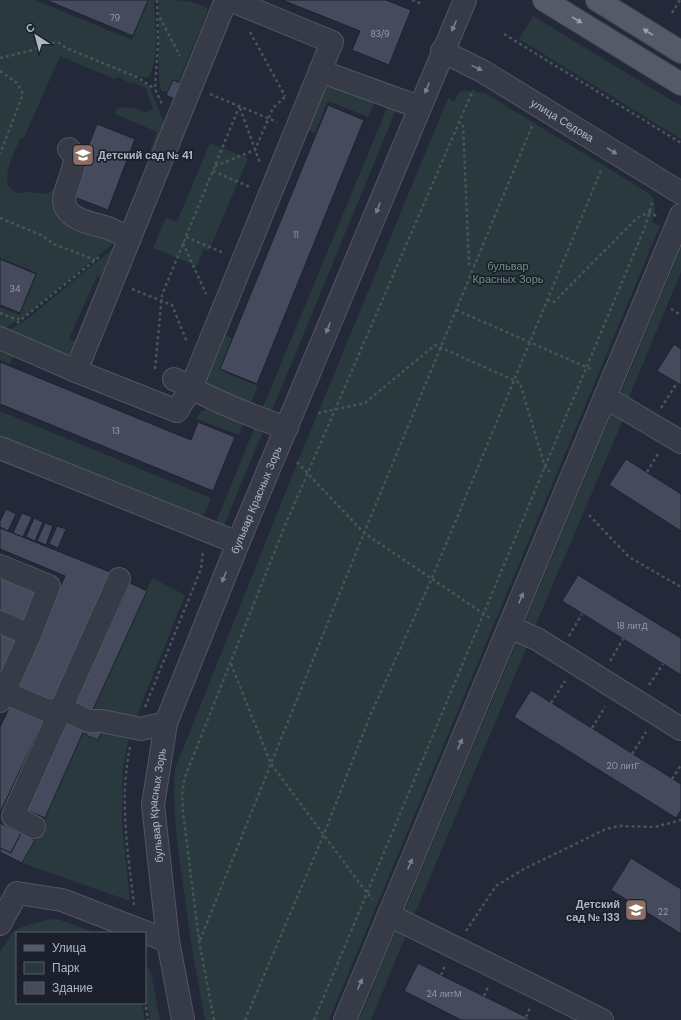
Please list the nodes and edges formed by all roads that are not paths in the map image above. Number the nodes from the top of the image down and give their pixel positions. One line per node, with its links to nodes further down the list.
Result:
1 (465, 0): 5 (street, бульвар Красных Зорь, one-way to 5)
2 (544, 0): 8 (main road, one-way to 8)
3 (597, 0): 6 (main road, one-way to 3)
4 (230, 1): 7 (street); 13 (street)
5 (442, 52): 9 (street, бульвар Красных Зорь, one-way to 9); 11 (street, улица Седова, one-way to 11)
6 (681, 52)
7 (312, 78): 9 (street); 16 (street)
8 (681, 84)
9 (419, 107): 18 (street, бульвар Красных Зорь, one-way to 18)
10 (69, 149): 13 (street)
11 (681, 193)
12 (681, 215): 17 (street)
13 (130, 238): 15 (street)
14 (6, 332): 15 (street)
15 (76, 371): 16 (street)
16 (188, 379): 18 (street)
17 (605, 397): 19 (street); 25 (street, one-way to 17)
18 (287, 428): 21 (street, бульвар Красных Зорь)
19 (681, 442)
20 (0, 448): 21 (street)
21 (238, 543): 29 (street, бульвар Красных Зорь, one-way to 29)
22 (0, 566): 26 (street)
23 (119, 579): 28 (street)
24 (0, 622): 26 (street)
25 (509, 627): 30 (street); 33 (street, one-way to 25)
26 (30, 635): 27 (street)
27 (2, 691): 28 (street)
28 (59, 712): 29 (street); 31 (street)
29 (166, 723): 37 (street, бульвар Красных Зорь)
30 (681, 729)
31 (34, 828)
32 (9, 889): 34 (street); 35 (street)
33 (389, 915): 39 (street, one-way to 33); 40 (street)
34 (0, 924)
35 (145, 932)
36 (146, 932): 37 (street)
37 (168, 941): 38 (street, бульвар Красных Зорь)
38 (183, 1020)
39 (345, 1020)
40 (602, 1020)

